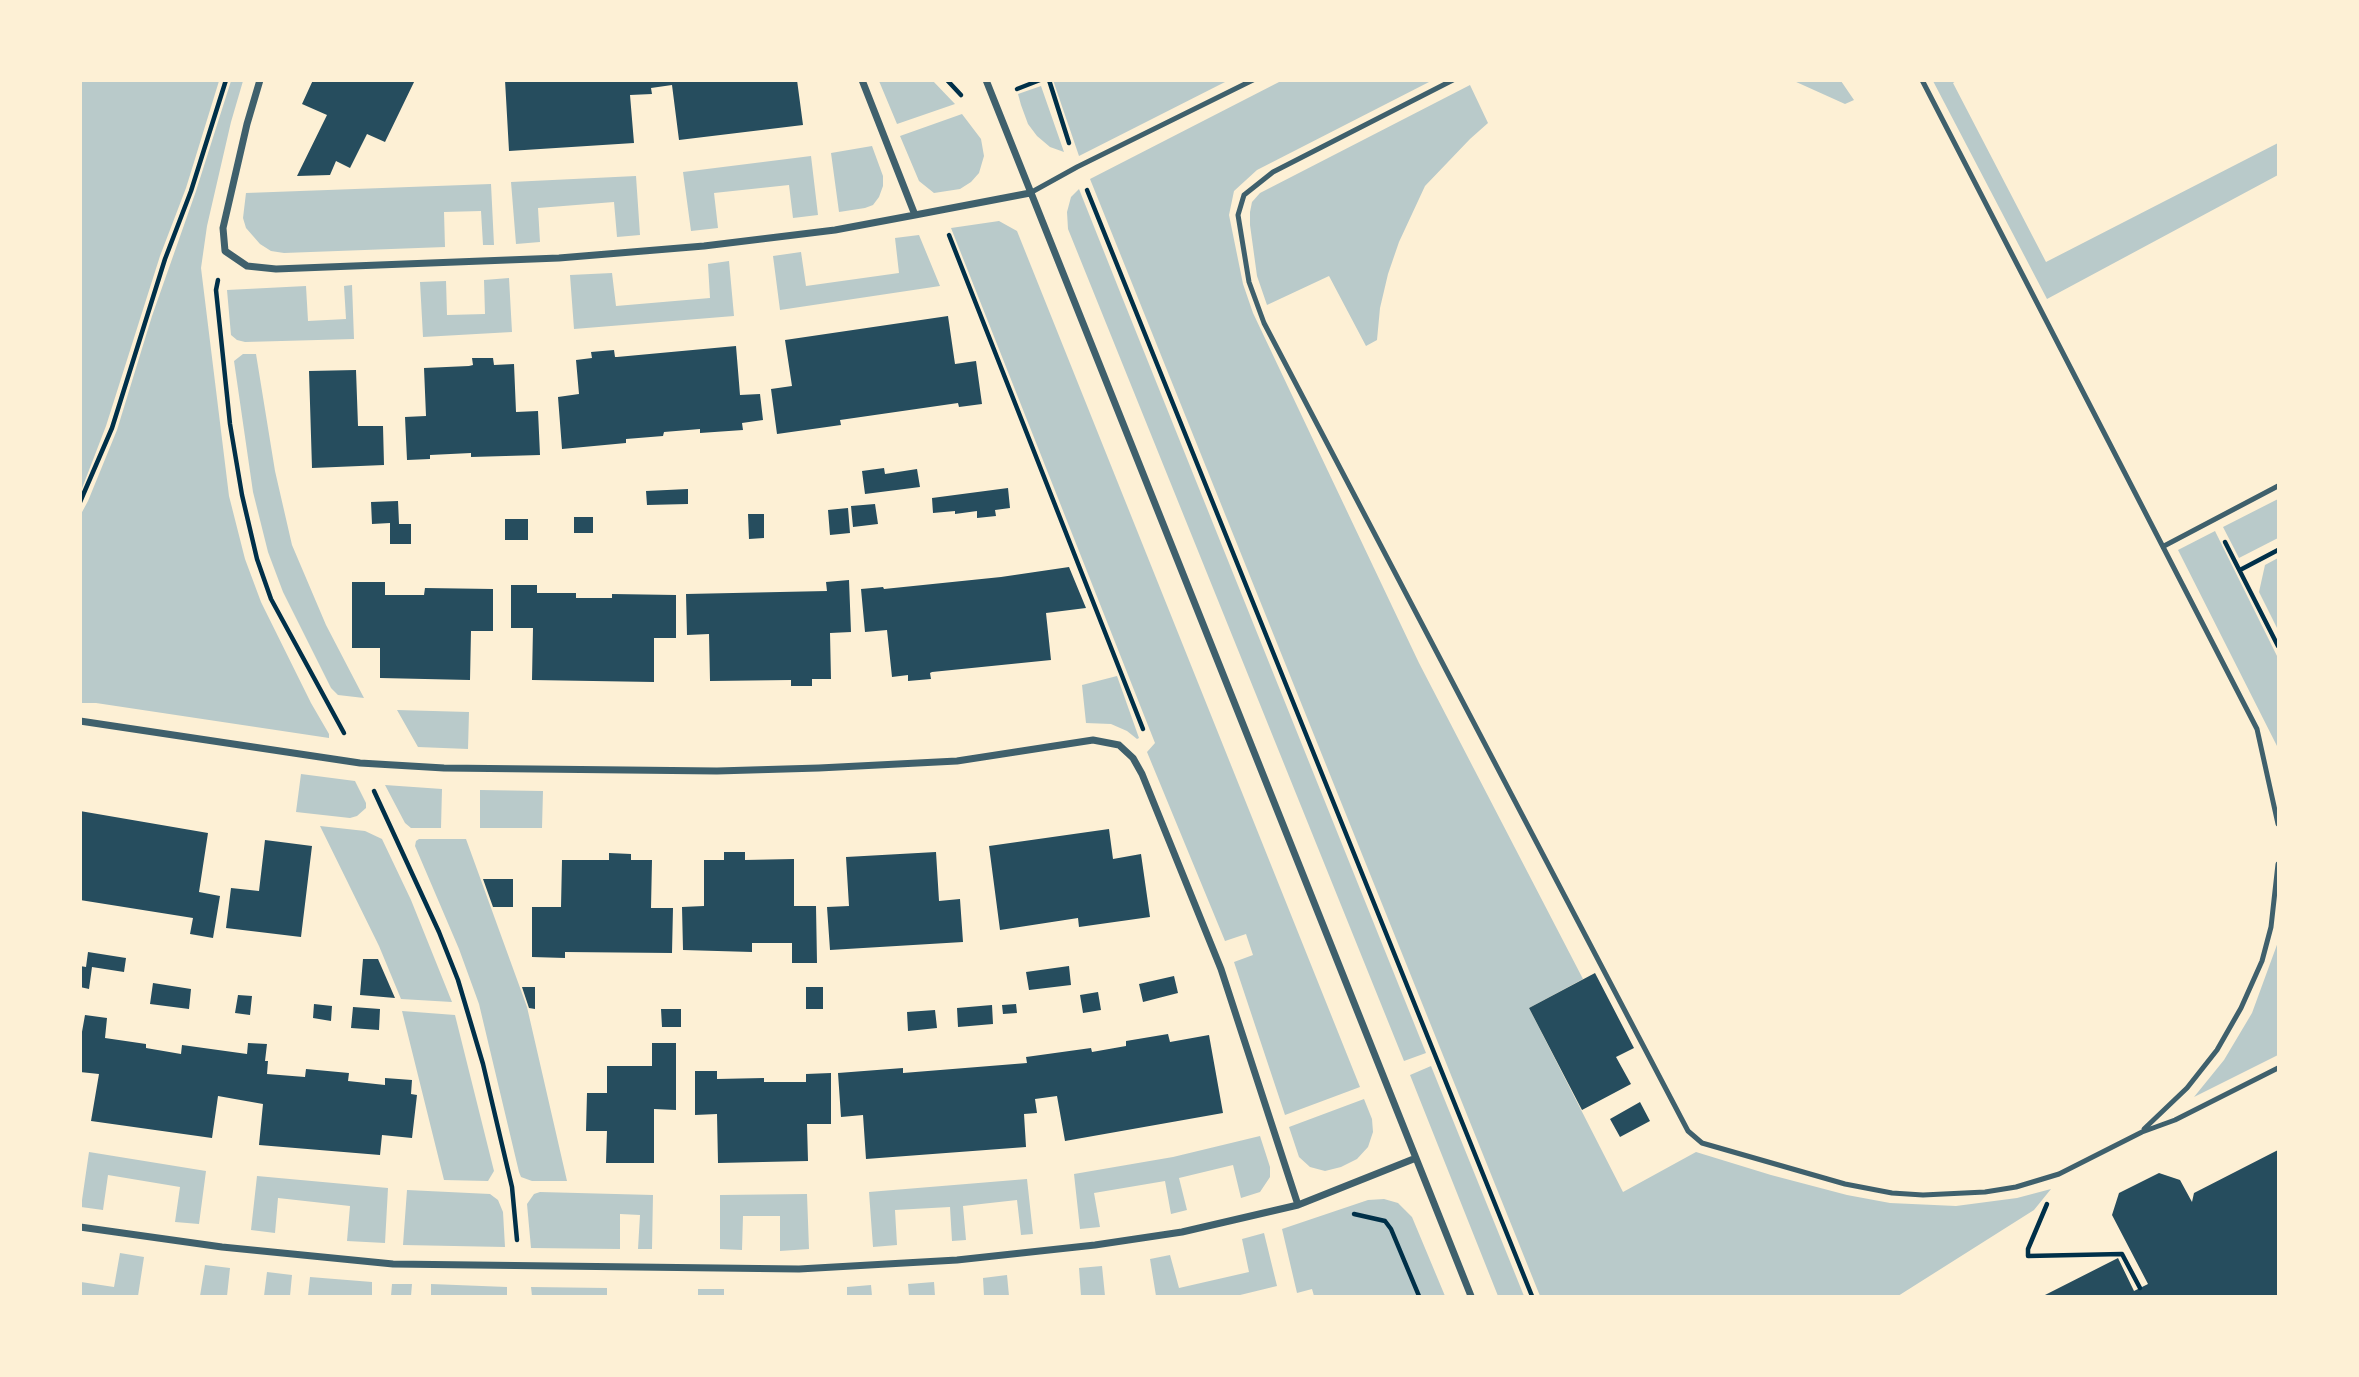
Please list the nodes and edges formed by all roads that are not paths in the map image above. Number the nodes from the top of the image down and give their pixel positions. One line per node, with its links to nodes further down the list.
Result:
1 (260, 80): 8 (street)
2 (862, 80): 8 (street)
3 (986, 80): 7 (street)
4 (1253, 80): 7 (lane)
5 (1452, 80): 15 (lane)
6 (1922, 80): 10 (lane)
7 (1030, 193): 8 (street); 16 (street)
8 (915, 215)
9 (2278, 486): 10 (lane)
10 (2164, 546): 12 (lane)
11 (80, 721): 17 (street)
12 (2278, 824)
13 (2278, 864): 15 (lane)
14 (2278, 1068): 15 (lane)
15 (2142, 1132)
16 (1416, 1158): 17 (street); 19 (street)
17 (1298, 1205): 18 (street)
18 (80, 1227)
19 (1471, 1297)

